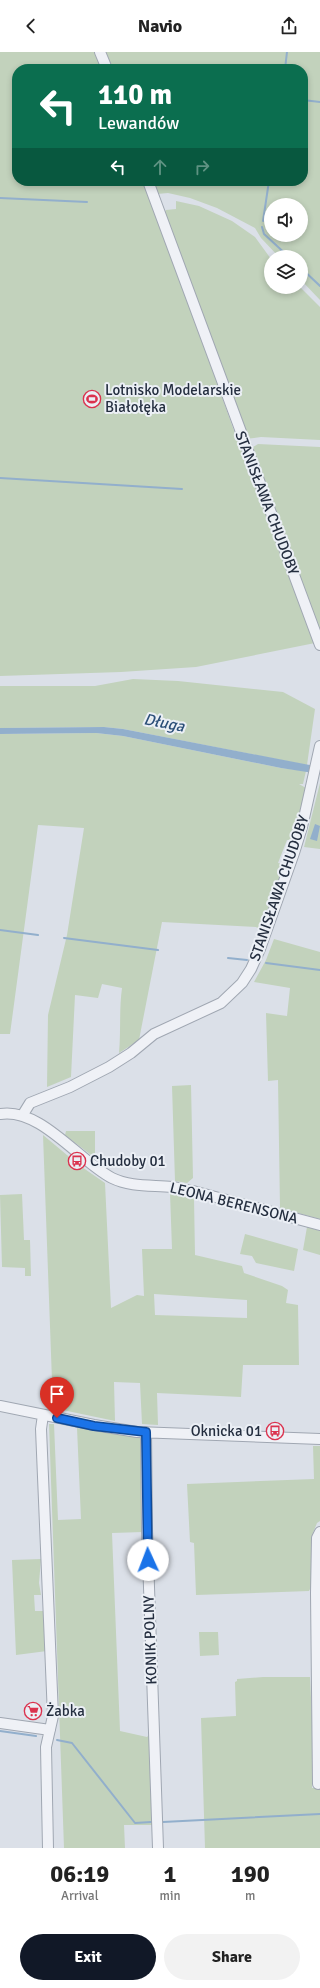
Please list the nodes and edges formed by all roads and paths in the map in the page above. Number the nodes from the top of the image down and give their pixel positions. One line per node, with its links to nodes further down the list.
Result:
1 (100, 52): 2 (street)
2 (105, 64)
3 (150, 186): 4 (street, STANISŁAWA CHUDOBY)
4 (320, 645)
5 (320, 749): 7 (street, STANISŁAWA CHUDOBY)
6 (0, 1114): 7 (street, LEONA BERENSONA)
7 (22, 1116): 8 (street, LEONA BERENSONA)
8 (320, 1225)
9 (0, 1406): 10 (street)
10 (43, 1415): 11 (street); 15 (street)
11 (146, 1432): 12 (street); 18 (street, KONIK POLNY)
12 (320, 1439)
13 (320, 1532): 16 (street)
14 (0, 1723): 15 (street)
15 (50, 1730): 17 (street)
16 (318, 1784)
17 (48, 1848)
18 (158, 1848)

